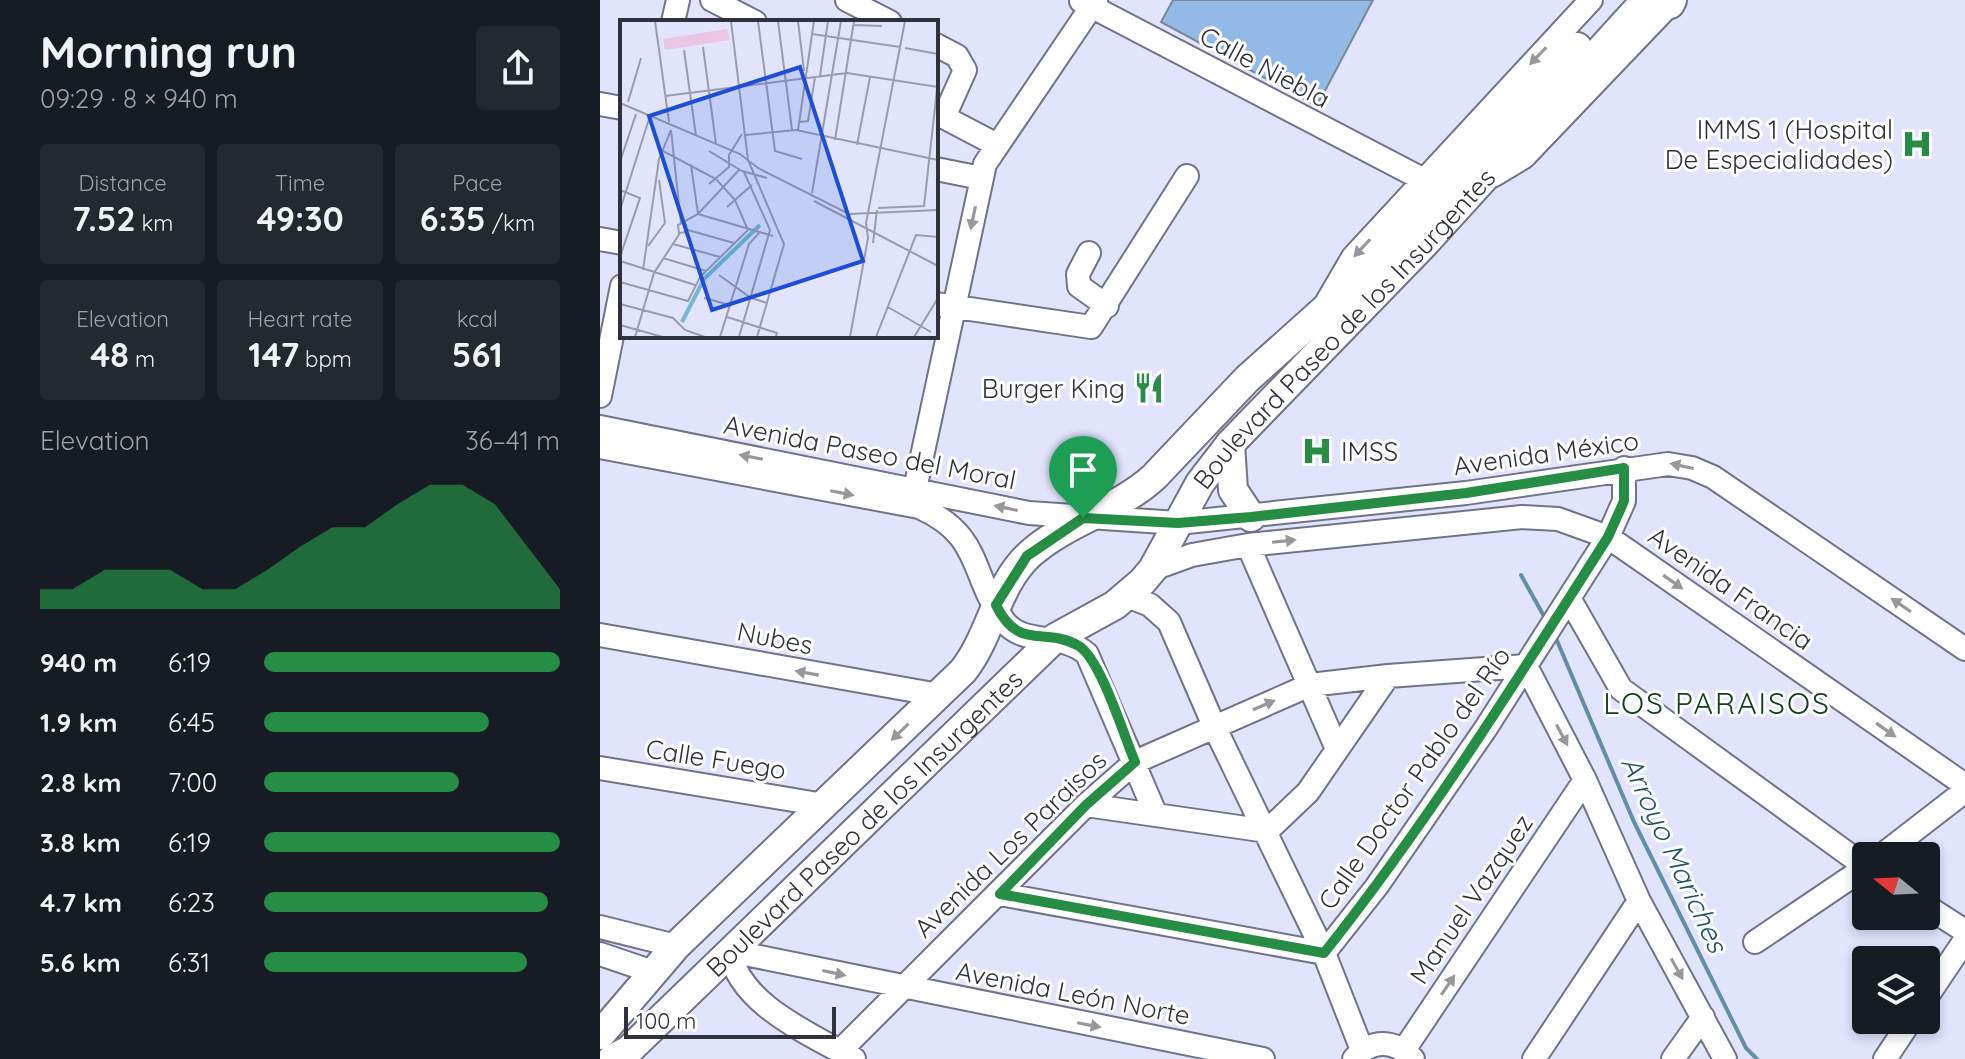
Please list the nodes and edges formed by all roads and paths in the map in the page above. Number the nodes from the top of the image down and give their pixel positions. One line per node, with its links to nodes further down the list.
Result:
1 (678, 0): 8 (street)
2 (712, 0): 9 (street)
3 (847, 0): 10 (street)
4 (1591, 0): 16 (street, one-way to 16)
5 (1622, 0): 12 (main road, Boulevard Paseo de los Insurgentes)
6 (1666, 1): 22 (main road, Boulevard Paseo de los Insurgentes); 22 (street)
7 (1089, 2): 17 (street); 21 (street, Calle Niebla)
8 (673, 20)
9 (751, 20)
10 (886, 20)
11 (938, 46): 15 (street)
12 (1533, 93): 16 (main road); 29 (main road, Boulevard Paseo de los Insurgentes)
13 (600, 104): 14 (street)
14 (620, 108)
15 (940, 115): 17 (street)
16 (1481, 118): 21 (street)
17 (995, 144): 20 (street)
18 (938, 169): 20 (street)
19 (1187, 176): 28 (street)
20 (981, 178): 27 (street, one-way to 27)
21 (1426, 181): 29 (street, one-way to 29)
22 (1479, 182): 32 (main road, Boulevard Paseo de los Insurgentes)
23 (600, 239): 24 (street)
24 (620, 243)
25 (1089, 253): 28 (street)
26 (620, 296): 30 (street)
27 (945, 306): 28 (street); 35 (street)
28 (1107, 306)
29 (1321, 314): 36 (main road, Boulevard Paseo de los Insurgentes)
30 (600, 396)
31 (600, 427): 35 (street, Avenida Paseo del Moral, one-way to 31)
32 (1230, 444): 37 (main road, Boulevard Paseo de los Insurgentes); 38 (main road)
33 (600, 447): 42 (street, Avenida Paseo del Moral, one-way to 42)
34 (1624, 468): 38 (street, Avenida México); 39 (street, Calle Doctor Pablo del Río); 46 (street, Avenida México, one-way to 34)
35 (915, 489): 36 (street, Avenida Paseo del Moral, one-way to 35)
36 (1083, 518): 37 (street, Avenida Paseo del Moral); 42 (main road, Boulevard Paseo de los Insurgentes)
37 (1178, 523): 38 (street, Avenida México); 40 (main road, Boulevard Paseo de los Insurgentes)
38 (1250, 531): 39 (street, Avenida Francia, one-way to 39); 40 (street, Avenida Francia); 49 (street)
39 (1608, 537): 43 (street, Calle Doctor Pablo del Río); 56 (street, Avenida Francia, one-way to 56)
40 (1153, 569): 41 (main road, Boulevard Paseo de los Insurgentes)
41 (1127, 596): 45 (main road, Boulevard Paseo de los Insurgentes); 51 (street)
42 (996, 605): 45 (street, Avenida Paseo del Moral); 50 (main road, Boulevard Paseo de los Insurgentes)
43 (1564, 606): 47 (street, Calle Doctor Pablo del Río); 63 (street)
44 (600, 635): 50 (street, Nubes, one-way to 44)
45 (1055, 638): 53 (street, Avenida Paseo del Moral); 74 (main road, Boulevard Paseo de los Insurgentes)
46 (1965, 649)
47 (1532, 658): 48 (street, Avenida Los Paraisos); 55 (street, one-way to 55); 75 (street, Calle Doctor Pablo del Río)
48 (1388, 676): 49 (street, Avenida Los Paraisos); 52 (street)
49 (1310, 685): 51 (street, Avenida Los Paraisos, one-way to 49); 52 (street)
50 (939, 695): 58 (main road, Boulevard Paseo de los Insurgentes, one-way to 58)
51 (1214, 726): 53 (street, Avenida Los Paraisos); 61 (street)
52 (1337, 749): 61 (street)
53 (1135, 762): 59 (street, Avenida Los Paraisos); 60 (street, Avenida Paseo del Moral)
54 (600, 768): 58 (street, Calle Fuego)
55 (1585, 780): 67 (street); 87 (street, Manuel Vazquez, one-way to 55)
56 (1965, 785)
57 (1965, 791): 62 (street)
58 (824, 805): 64 (main road, Boulevard Paseo de los Insurgentes)
59 (1086, 805): 60 (street); 66 (street, Avenida Los Paraisos)
60 (1156, 815): 61 (street)
61 (1267, 831): 75 (street)
62 (1899, 842)
63 (1852, 857)
64 (758, 867): 73 (main road, Boulevard Paseo de los Insurgentes); 74 (main road)
65 (1852, 876): 72 (street)
66 (1000, 894): 75 (street); 80 (street, Avenida Los Paraisos)
67 (1639, 901): 82 (street, one-way to 82); 91 (street)
68 (1940, 915): 70 (street)
69 (600, 927): 73 (street)
70 (1965, 931)
71 (1965, 940): 78 (street)
72 (1755, 942)
73 (676, 946): 79 (main road, Boulevard Paseo de los Insurgentes)
74 (730, 951): 77 (street, Avenida León Norte); 79 (main road); 81 (street); 89 (main road, Boulevard Paseo de los Insurgentes)
75 (1324, 953): 86 (street)
76 (600, 954): 79 (street)
77 (784, 963): 80 (street, Avenida León Norte, one-way to 80); 81 (street)
78 (1940, 977)
79 (646, 980): 83 (street, Boulevard Paseo de los Insurgentes); 85 (main road, Boulevard Paseo de los Insurgentes)
80 (901, 988): 88 (street, Avenida Los Paraisos); 90 (street, Avenida León Norte, one-way to 90)
81 (770, 1007): 88 (street)
82 (1703, 1017): 92 (street); 93 (street)
83 (600, 1019)
84 (1902, 1034): 94 (street)
85 (600, 1035)
86 (1358, 1054): 87 (street)
87 (1408, 1054)
88 (847, 1055)
89 (622, 1056)
90 (1263, 1059)
91 (1534, 1059)
92 (1673, 1059)
93 (1725, 1059)
94 (1885, 1059)

